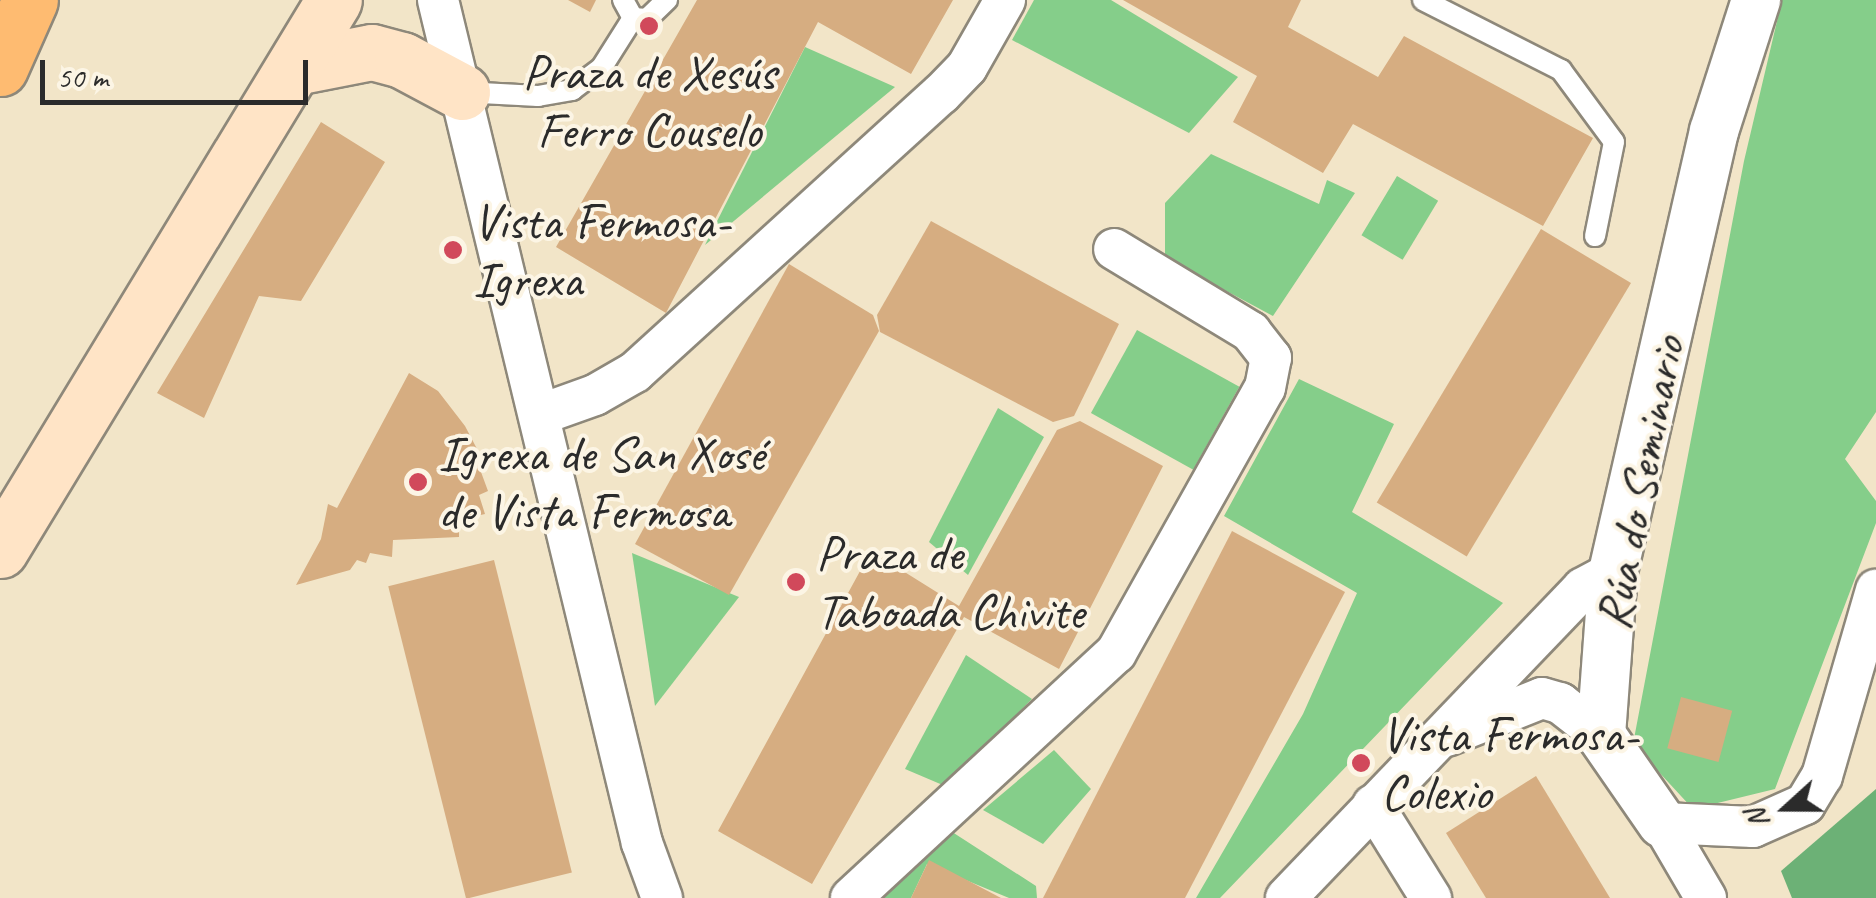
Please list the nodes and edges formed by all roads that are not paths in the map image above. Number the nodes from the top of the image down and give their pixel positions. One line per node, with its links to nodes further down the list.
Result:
1 (30, 0): 10 (highway)
2 (334, 0): 9 (main road)
3 (438, 0): 11 (street)
4 (668, 0): 8 (lane)
5 (1005, 0): 14 (street)
6 (1423, 0): 12 (lane)
7 (1756, 0): 16 (street, Rúa do Seminario)
8 (628, 9): 11 (lane)
9 (295, 67): 11 (main road); 15 (main road)
10 (0, 68)
11 (462, 92): 14 (street)
12 (1595, 236)
13 (1114, 250): 23 (street)
14 (539, 415): 22 (street)
15 (0, 550)
16 (1613, 572): 18 (street, Rúa do Seminario); 19 (street)
17 (1876, 590): 21 (street)
18 (1601, 735): 19 (street); 21 (street)
19 (1438, 739): 20 (street)
20 (1373, 805): 24 (street); 25 (street)
21 (1662, 823): 26 (street)
22 (662, 898)
23 (851, 898)
24 (1286, 898)
25 (1431, 898)
26 (1706, 898)

